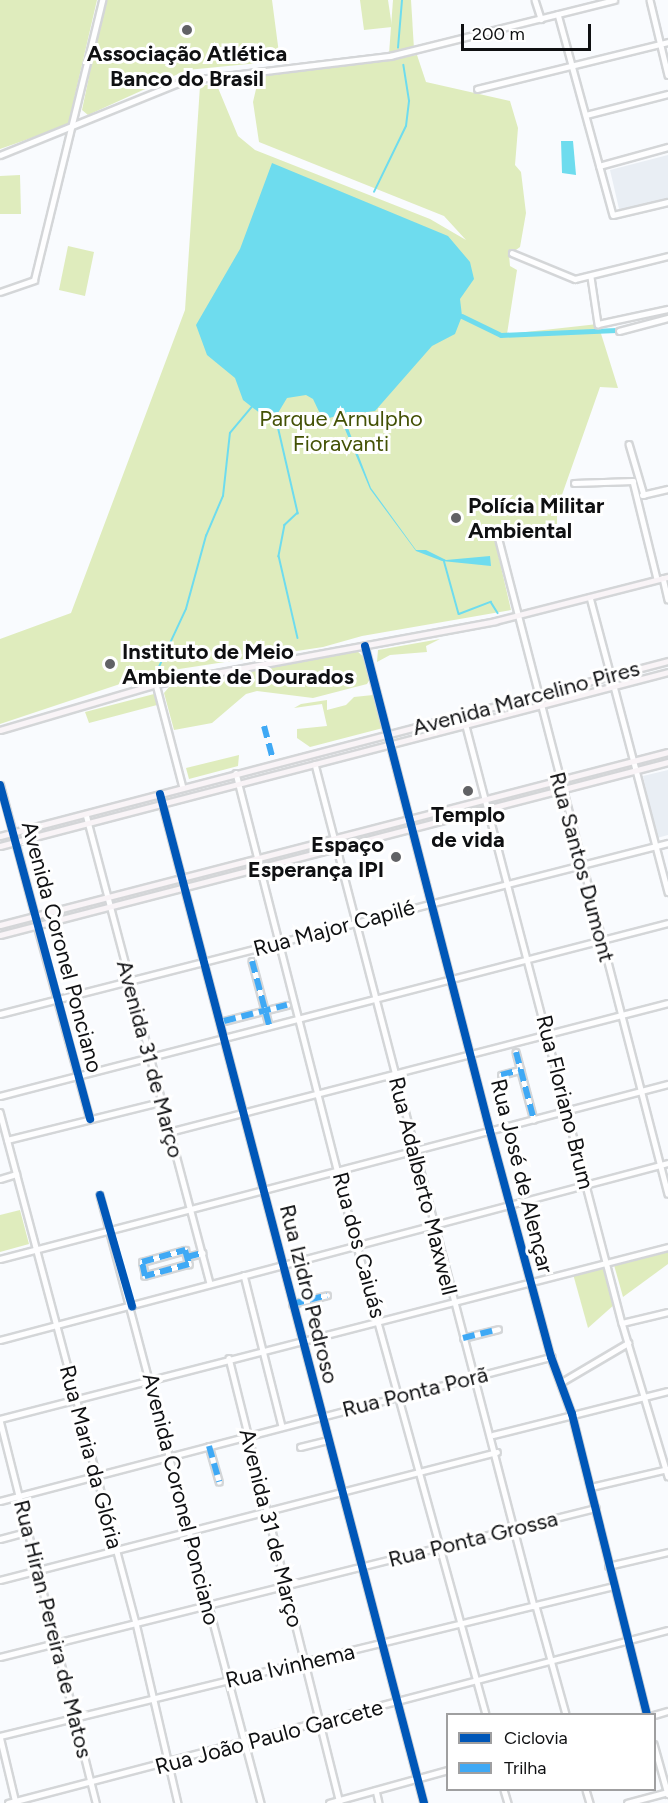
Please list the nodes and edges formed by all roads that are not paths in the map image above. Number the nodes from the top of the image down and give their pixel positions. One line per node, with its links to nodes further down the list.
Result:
1 (102, 0): 13 (street)
2 (535, 0): 6 (street)
3 (614, 0): 5 (street)
4 (650, 0): 8 (street)
5 (558, 14): 6 (street); 9 (street)
6 (541, 19): 15 (street)
7 (668, 42): 8 (street)
8 (660, 44): 9 (street); 10 (street)
9 (573, 66): 11 (street); 14 (street)
10 (668, 75)
11 (477, 89)
12 (668, 94): 14 (street)
13 (75, 112): 15 (street); 16 (street)
14 (586, 115): 19 (street)
15 (86, 122): 16 (street)
16 (70, 130): 18 (street); 24 (street)
17 (668, 147): 19 (street)
18 (0, 155)
19 (599, 166): 20 (street)
20 (668, 202)
21 (512, 253): 23 (street)
22 (668, 256): 23 (street)
23 (591, 278): 27 (street)
24 (0, 292)
25 (668, 309): 27 (street)
26 (668, 318): 28 (street)
27 (624, 320): 28 (street)
28 (633, 327): 29 (street)
29 (619, 331)
30 (629, 444): 33 (street)
31 (574, 483): 34 (street)
32 (668, 489): 33 (street)
33 (644, 495): 34 (street)
34 (637, 497): 36 (street)
35 (499, 540): 39 (street, Rua Santos Dumont)
36 (662, 578): 37 (main road); 38 (street)
37 (590, 597): 39 (main road); 43 (street)
38 (668, 599)
39 (518, 615): 40 (main road); 46 (street, Rua Santos Dumont)
40 (365, 646): 44 (main road); 50 (street, Rua José de Alençar)
41 (668, 661): 43 (main road, Avenida Marcelino Pires)
42 (668, 672): 45 (main road, Avenida Marcelino Pires)
43 (611, 676): 45 (main road); 46 (main road, Avenida Marcelino Pires)
44 (156, 684): 49 (main road); 62 (street)
45 (614, 686): 47 (main road, Avenida Marcelino Pires); 54 (street)
46 (539, 695): 47 (street, Rua Santos Dumont); 50 (main road, Avenida Marcelino Pires)
47 (541, 705): 48 (main road, Avenida Marcelino Pires); 59 (street, Rua Santos Dumont)
48 (466, 726): 51 (main road, Avenida Marcelino Pires); 65 (street, Rua Floriano Brum)
49 (0, 730)
50 (388, 734): 51 (street, Rua José de Alençar); 53 (main road, Avenida Marcelino Pires)
51 (391, 745): 56 (main road, Avenida Marcelino Pires); 69 (street, Rua José de Alençar)
52 (668, 752): 54 (main road)
53 (313, 753): 56 (main road); 58 (main road, Avenida Marcelino Pires)
54 (633, 762): 57 (street); 59 (main road)
55 (668, 762): 57 (main road)
56 (315, 764): 60 (main road, Avenida Marcelino Pires); 74 (street, Rua Adalberto Maxwell)
57 (635, 771): 63 (main road); 78 (street)
58 (236, 774): 60 (street, Rua dos Caiuás); 62 (main road, Avenida Marcelino Pires)
59 (559, 781): 63 (street, Rua Santos Dumont); 65 (main road)
60 (239, 784): 66 (main road, Avenida Marcelino Pires); 80 (street, Rua dos Caiuás)
61 (0, 785): 72 (main road, Avenida Coronel Ponciano)
62 (183, 788): 64 (main road, Avenida Marcelino Pires)
63 (562, 790): 67 (main road); 81 (street, Rua Santos Dumont)
64 (160, 794): 66 (street, Rua Izidro Pedroso); 68 (main road, Avenida Marcelino Pires)
65 (485, 798): 67 (street, Rua Floriano Brum); 69 (main road)
66 (163, 804): 70 (main road, Avenida Marcelino Pires); 83 (street, Rua Izidro Pedroso)
67 (488, 808): 71 (main road); 84 (street, Rua Floriano Brum)
68 (86, 814): 70 (street, Avenida 31 de Março); 72 (main road, Avenida Marcelino Pires)
69 (407, 820): 71 (street, Rua José de Alençar); 74 (main road)
70 (88, 823): 75 (main road, Avenida Marcelino Pires); 87 (street, Avenida 31 de Março)
71 (410, 828): 79 (main road); 88 (street, Rua José de Alençar)
72 (13, 832): 73 (main road, Avenida Marcelino Pires); 75 (main road, Avenida Coronel Ponciano)
73 (0, 836)
74 (334, 838): 79 (street, Rua Adalberto Maxwell); 80 (main road)
75 (15, 842): 77 (main road, Avenida Marcelino Pires); 89 (main road, Avenida Coronel Ponciano)
76 (668, 843): 78 (street, Rua Major Capilé)
77 (0, 846)
78 (654, 846): 81 (street, Rua Major Capilé); 86 (street)
79 (337, 847): 82 (main road); 91 (street, Rua Adalberto Maxwell)
80 (257, 858): 82 (street, Rua dos Caiuás); 83 (main road)
81 (581, 864): 84 (street, Rua Major Capilé); 95 (street, Rua Santos Dumont)
82 (260, 866): 85 (main road); 96 (street, Rua dos Caiuás)
83 (182, 878): 85 (street, Rua Izidro Pedroso); 87 (main road)
84 (506, 884): 88 (street, Rua Major Capilé); 97 (street, Rua Floriano Brum)
85 (184, 887): 87 (main road); 99 (street, Rua Izidro Pedroso)
86 (668, 892)
87 (109, 902): 89 (main road); 92 (main road); 101 (street, Avenida 31 de Março)
88 (430, 903): 91 (street, Rua Major Capilé); 100 (street, Rua José de Alençar)
89 (35, 915): 92 (main road, Avenida Coronel Ponciano); 93 (main road)
90 (668, 923): 95 (street)
91 (354, 924): 96 (street, Rua Major Capilé); 102 (street, Rua Adalberto Maxwell)
92 (37, 925): 94 (main road); 103 (street, Avenida Coronel Ponciano)
93 (0, 926)
94 (0, 935)
95 (600, 939): 97 (street); 109 (street, Rua Santos Dumont)
96 (279, 942): 99 (street, Rua Major Capilé); 108 (street, Rua dos Caiuás)
97 (527, 957): 100 (street); 112 (street, Rua Floriano Brum)
98 (252, 962): 106 (street)
99 (203, 963): 101 (street, Rua Major Capilé); 113 (street, Rua Izidro Pedroso)
100 (450, 977): 102 (street); 115 (street, Rua José de Alençar)
101 (129, 981): 103 (street, Rua Major Capilé); 116 (street, Avenida 31 de Março)
102 (373, 998): 108 (street); 118 (street, Rua Adalberto Maxwell)
103 (56, 1000): 107 (street, Rua Major Capilé); 119 (street, Avenida Coronel Ponciano)
104 (668, 1003): 109 (street)
105 (287, 1005): 106 (street)
106 (265, 1010): 110 (street); 111 (street)
107 (0, 1014)
108 (301, 1016): 111 (street); 123 (street, Rua dos Caiuás)
109 (621, 1016): 112 (street); 122 (street, Rua Santos Dumont)
110 (224, 1021)
111 (269, 1025): 113 (street)
112 (548, 1035): 115 (street); 126 (street, Rua Floriano Brum)
113 (223, 1037): 116 (street); 127 (street, Rua Izidro Pedroso)
114 (516, 1052): 117 (street)
115 (473, 1055): 118 (street); 131 (street, Rua José de Alençar)
116 (152, 1056): 119 (street); 125 (street, Avenida 31 de Março)
117 (520, 1070): 120 (street); 130 (street)
118 (394, 1074): 123 (street); 134 (street, Rua Adalberto Maxwell)
119 (78, 1075): 124 (street); 129 (street, Avenida Coronel Ponciano)
120 (501, 1075)
121 (668, 1084): 122 (street)
122 (640, 1091): 126 (street); 136 (street, Rua Santos Dumont)
123 (317, 1092): 127 (street); 137 (street, Rua dos Caiuás)
124 (0, 1096)
125 (161, 1102): 129 (street); 132 (street, Avenida 31 de Março)
126 (566, 1110): 130 (street); 140 (street, Rua Floriano Brum)
127 (243, 1112): 132 (street); 141 (street, Rua Izidro Pedroso)
128 (0, 1113): 133 (street, Rua Maria da Glória)
129 (90, 1119): 133 (street)
130 (534, 1120): 131 (street)
131 (490, 1131): 134 (street); 144 (street, Rua José de Alençar)
132 (169, 1132): 145 (street, Avenida 31 de Março)
133 (7, 1140): 138 (street, Rua Maria da Glória)
134 (415, 1152): 137 (street); 146 (street, Rua Adalberto Maxwell)
135 (668, 1163): 136 (street)
136 (659, 1166): 140 (street); 142 (street, Rua Santos Dumont)
137 (339, 1172): 141 (street); 148 (street, Rua dos Caiuás)
138 (16, 1174): 139 (street); 150 (street, Rua Maria da Glória)
139 (0, 1179)
140 (585, 1186): 144 (street); 154 (street, Rua Floriano Brum)
141 (264, 1191): 145 (street); 155 (street, Rua Izidro Pedroso)
142 (668, 1194)
143 (100, 1195): 147 (street, Avenida Coronel Ponciano)
144 (512, 1205): 146 (street); 157 (street, Rua José de Alençar)
145 (189, 1208): 147 (street); 151 (street, Avenida 31 de Março)
146 (433, 1226): 148 (street); 160 (street, Rua Adalberto Maxwell)
147 (110, 1229): 150 (street); 162 (street, Avenida Coronel Ponciano)
148 (357, 1246): 155 (street); 164 (street, Rua dos Caiuás)
149 (668, 1247): 154 (street)
150 (36, 1250): 153 (street); 166 (street, Rua Maria da Glória)
151 (202, 1253): 152 (street); 158 (street, Avenida 31 de Março)
152 (187, 1257): 152 (street)
153 (0, 1259)
154 (609, 1262): 157 (street); 165 (street, Rua Floriano Brum)
155 (283, 1264): 156 (street); 161 (street, Rua Izidro Pedroso)
156 (244, 1275): 158 (street); 172 (street)
157 (531, 1283): 160 (street); 173 (street, Rua José de Alençar)
158 (210, 1284): 162 (street)
159 (327, 1295): 161 (street)
160 (453, 1303): 164 (street); 168 (street, Rua Adalberto Maxwell)
161 (292, 1304): 170 (street, Rua Izidro Pedroso)
162 (132, 1306): 166 (street); 176 (street, Avenida Coronel Ponciano)
163 (668, 1312): 165 (street)
164 (379, 1321): 170 (street); 179 (street, Rua dos Caiuás)
165 (622, 1323): 171 (street, Rua Floriano Brum)
166 (55, 1325): 169 (street); 181 (street, Rua Maria da Glória)
167 (498, 1329): 168 (street)
168 (463, 1338): 175 (street, Rua Adalberto Maxwell)
169 (0, 1340)
170 (301, 1341): 172 (street); 183 (street, Rua Izidro Pedroso)
171 (628, 1343): 177 (street); 180 (street, Rua Floriano Brum)
172 (262, 1350): 174 (street); 185 (street)
173 (551, 1357): 175 (street, Rua Ponta Porã); 177 (street, Rua José de Alençar)
174 (229, 1358): 176 (street); 187 (street, Avenida 31 de Março)
175 (473, 1377): 179 (street, Rua Ponta Porã); 186 (street, Rua Adalberto Maxwell)
176 (151, 1379): 181 (street); 192 (street, Avenida Coronel Ponciano)
177 (562, 1382): 182 (street, Rua José de Alençar)
178 (668, 1391): 180 (street)
179 (402, 1396): 183 (street, Rua Ponta Porã); 194 (street, Rua dos Caiuás)
180 (644, 1396): 182 (street); 193 (street, Rua Floriano Brum)
181 (75, 1400): 184 (street); 195 (street, Rua Maria da Glória)
182 (572, 1414): 186 (street); 198 (street, Rua José de Alençar)
183 (321, 1416): 185 (street, Rua Ponta Porã); 188 (street, Rua Izidro Pedroso)
184 (0, 1420): 200 (street, Rua Hiran Pereira de Matos)
185 (282, 1426): 187 (street, Rua Ponta Porã)
186 (493, 1435): 191 (street, Rua Adalberto Maxwell)
187 (246, 1436): 189 (street, Rua Ponta Porã); 203 (street, Avenida 31 de Março)
188 (328, 1440): 190 (street); 199 (street, Rua Izidro Pedroso)
189 (209, 1446): 192 (street, Rua Ponta Porã); 197 (street)
190 (300, 1447)
191 (497, 1452): 194 (street); 204 (street, Rua Adalberto Maxwell)
192 (170, 1456): 195 (street, Rua Ponta Porã); 205 (street, Avenida Coronel Ponciano)
193 (667, 1470): 196 (street, Rua Floriano Brum); 198 (street)
194 (421, 1473): 199 (street); 208 (street, Rua dos Caiuás)
195 (96, 1474): 200 (street, Rua Ponta Porã); 209 (street, Rua Maria da Glória)
196 (668, 1476)
197 (219, 1482)
198 (591, 1487): 202 (street, Rua José de Alençar)
199 (342, 1492): 203 (street); 211 (street, Rua Izidro Pedroso)
200 (20, 1495): 201 (street, Rua Ponta Porã); 206 (street, Rua Hiran Pereira de Matos)
201 (0, 1501)
202 (596, 1508): 204 (street, Rua Ponta Grossa); 212 (street, Rua José de Alençar)
203 (267, 1511): 205 (street); 215 (street, Avenida 31 de Março)
204 (513, 1528): 208 (street, Rua Ponta Grossa); 218 (street, Rua Adalberto Maxwell)
205 (191, 1529): 209 (street); 217 (street, Avenida Coronel Ponciano)
206 (29, 1531): 207 (street); 213 (street, Rua Hiran Pereira de Matos)
207 (0, 1539)
208 (442, 1547): 211 (street, Rua Ponta Grossa); 220 (street, Rua dos Caiuás)
209 (116, 1549): 213 (street); 219 (street, Rua Maria da Glória)
210 (668, 1551): 212 (street)
211 (361, 1566): 215 (street, Rua Ponta Grossa); 224 (street, Rua Izidro Pedroso)
212 (608, 1566): 216 (street, Rua José de Alençar)
213 (39, 1569): 214 (street); 223 (street, Rua Hiran Pereira de Matos)
214 (0, 1580)
215 (285, 1585): 217 (street, Rua Ponta Grossa); 227 (street, Avenida 31 de Março)
216 (614, 1586): 218 (street, Rua Ivinhema); 222 (street, Rua José de Alençar)
217 (208, 1604): 219 (street, Rua Ponta Grossa); 228 (street, Avenida Coronel Ponciano)
218 (535, 1606): 220 (street, Rua Ivinhema); 226 (street, Rua Adalberto Maxwell)
219 (136, 1623): 223 (street, Rua Ponta Grossa); 230 (street, Rua Maria da Glória)
220 (461, 1625): 224 (street, Rua Ivinhema); 229 (street, Rua dos Caiuás)
221 (668, 1630): 222 (street, Rua João Paulo Garcete)
222 (628, 1641): 226 (street, Rua João Paulo Garcete); 234 (street, Rua José de Alençar)
223 (60, 1643): 225 (street, Rua Ponta Grossa); 235 (street, Rua Hiran Pereira de Matos)
224 (382, 1644): 227 (street, Rua Ivinhema); 231 (street, Rua Izidro Pedroso)
225 (0, 1657)
226 (555, 1661): 229 (street, Rua João Paulo Garcete); 233 (street, Rua Adalberto Maxwell)
227 (305, 1662): 228 (street, Rua Ivinhema); 236 (street, Avenida 31 de Março)
228 (226, 1680): 230 (street, Rua Ivinhema); 238 (street, Avenida Coronel Ponciano)
229 (479, 1681): 231 (street, Rua João Paulo Garcete); 232 (street, Rua dos Caiuás)
230 (153, 1699): 235 (street, Rua Ivinhema); 240 (street, Rua Maria da Glória)
231 (398, 1703): 236 (street, Rua João Paulo Garcete); 242 (street, Rua Izidro Pedroso)
232 (486, 1713)
233 (567, 1713)
234 (647, 1713)
235 (76, 1718): 237 (street, Rua Ivinhema); 243 (street, Rua Hiran Pereira de Matos)
236 (320, 1723): 238 (street, Rua João Paulo Garcete); 246 (street, Avenida 31 de Março)
237 (0, 1736): 247 (street)
238 (245, 1742): 240 (street, Rua João Paulo Garcete); 251 (street, Avenida Coronel Ponciano)
239 (656, 1759): 245 (street)
240 (168, 1764): 243 (street, Rua João Paulo Garcete); 250 (street, Rua Maria da Glória)
241 (446, 1770): 242 (street)
242 (418, 1779): 244 (street); 254 (street, Rua Izidro Pedroso)
243 (91, 1782): 247 (street, Rua João Paulo Garcete); 249 (street, Rua Hiran Pereira de Matos)
244 (376, 1790): 246 (street); 253 (street)
245 (668, 1793): 255 (street)
246 (340, 1801): 252 (street)
247 (16, 1802): 248 (street, Rua João Paulo Garcete)
248 (8, 1803)
249 (96, 1803)
250 (178, 1803)
251 (261, 1803)
252 (329, 1803)
253 (379, 1803)
254 (424, 1803)
255 (627, 1803)

